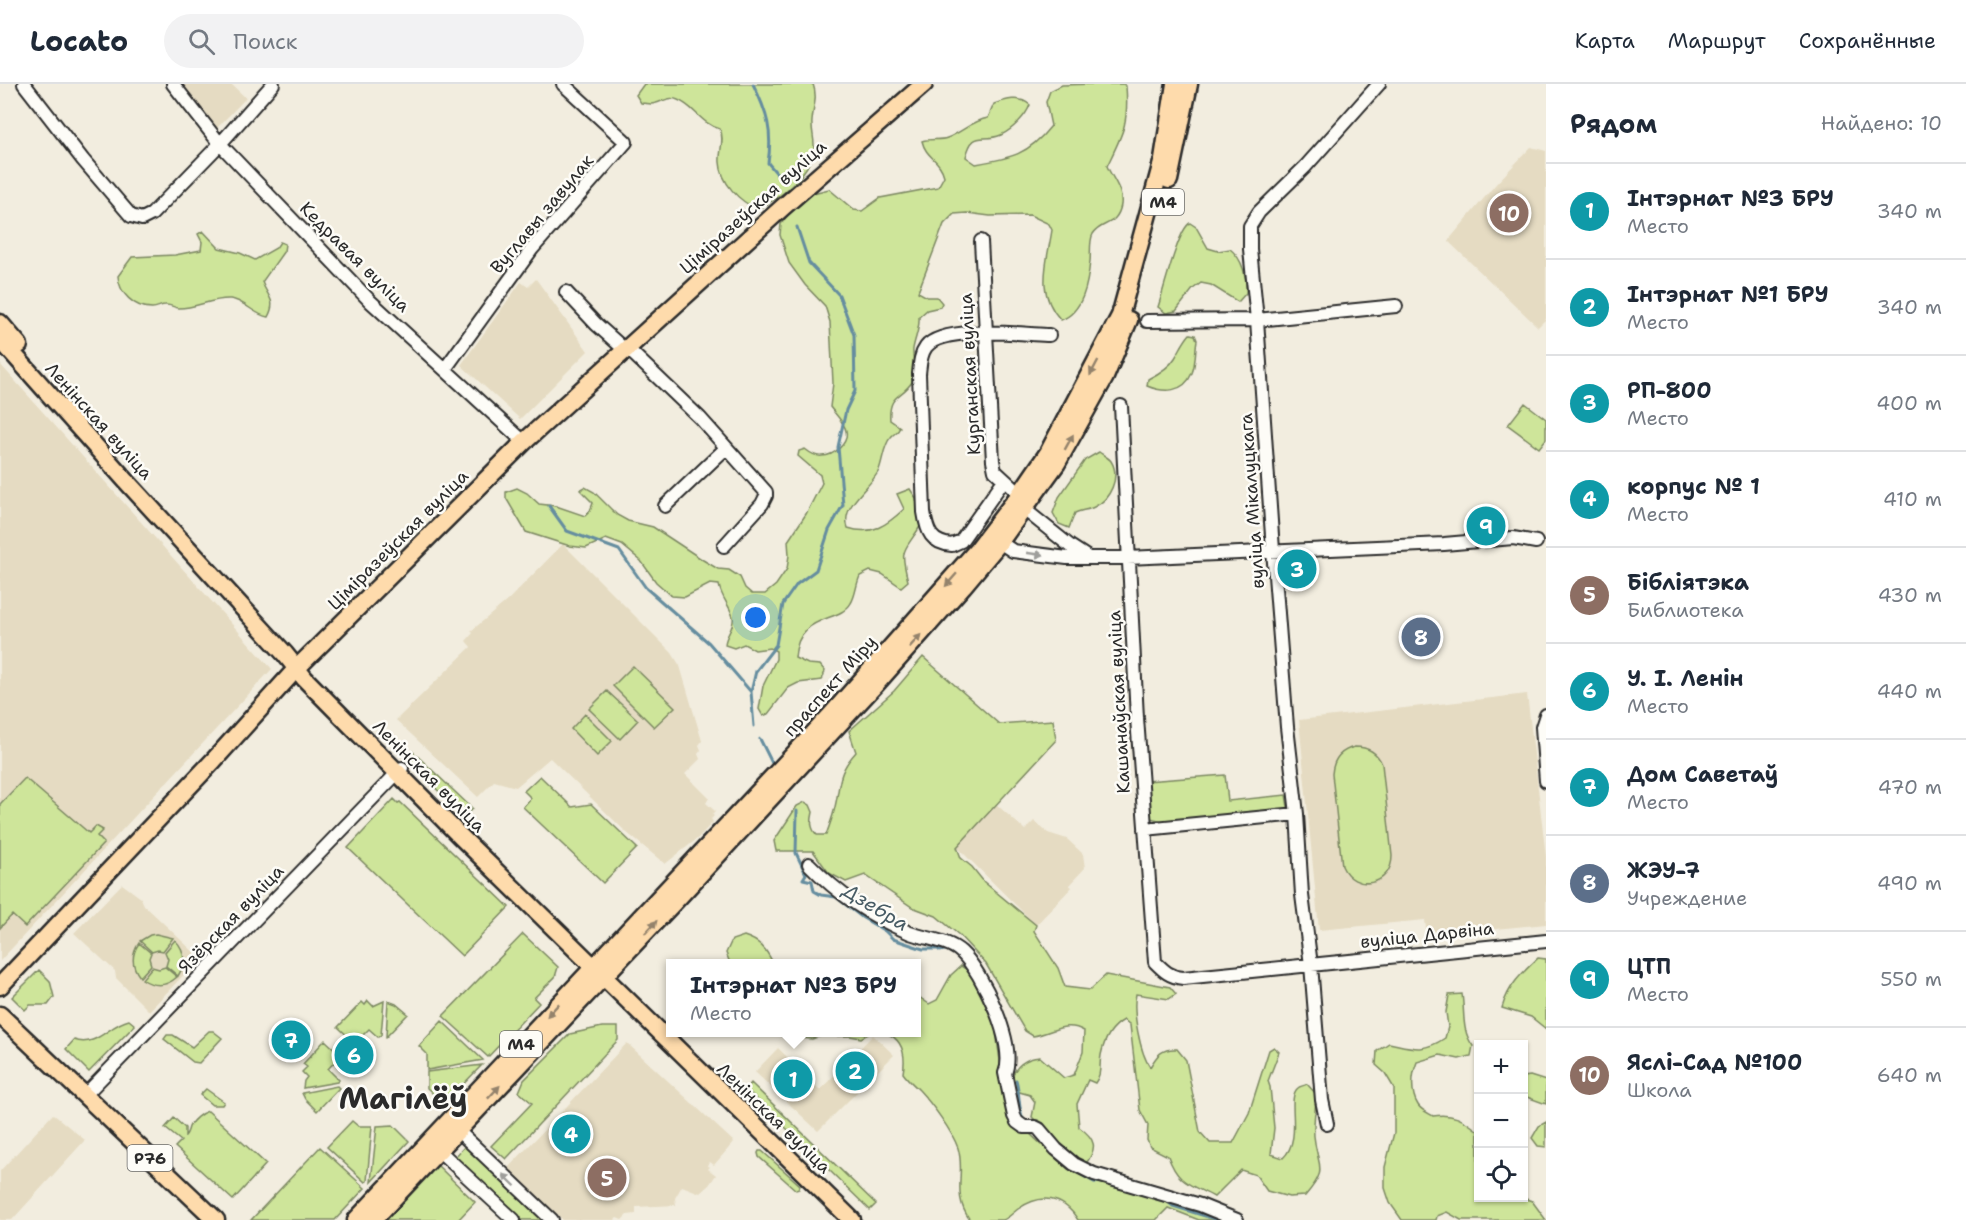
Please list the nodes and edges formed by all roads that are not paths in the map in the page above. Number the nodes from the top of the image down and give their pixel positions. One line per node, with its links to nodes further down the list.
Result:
1 (24, 84): 9 (street)
2 (173, 84): 9 (street, Кедравая вуліца)
3 (273, 84): 9 (street)
4 (563, 84): 20 (street, Вуглавы завулак)
5 (924, 84): 19 (main road, Ціміразеўская вуліца)
6 (1176, 84): 25 (main road, праспект Міру / М4, one-way to 25)
7 (1189, 84): 25 (main road, праспект Міру / М4, one-way to 7)
8 (1379, 84): 13 (street, вуліца Мікалуцкага)
9 (220, 144): 20 (street, Кедравая вуліца)
10 (981, 241): 16 (street, Курганская вуліца)
11 (566, 292): 19 (street)
12 (1396, 306): 13 (street)
13 (1257, 320): 14 (street); 30 (street, вуліца Мікалуцкага)
14 (1147, 321)
15 (0, 323): 33 (main road, Ленінская вуліца)
16 (986, 332): 17 (street); 24 (street, Курганская вуліца); 24 (street)
17 (1048, 335)
18 (0, 339): 33 (main road, Ленінская вуліца)
19 (625, 348): 22 (main road, Ціміразеўская вуліца); 23 (street)
20 (445, 369): 22 (street, Кедравая вуліца)
21 (1121, 406): 32 (street, Кашанаўская вуліца)
22 (524, 442): 33 (main road, Ціміразеўская вуліца)
23 (726, 448): 26 (street); 29 (street)
24 (1004, 480): 25 (street, Курганская вуліца)
25 (1020, 501): 27 (main road, праспект Міру / М4); 31 (street, Курганская вуліца)
26 (665, 506)
27 (994, 538): 31 (street, one-way to 31); 42 (main road, праспект Міру / М4)
28 (1536, 542): 30 (street)
29 (724, 546)
30 (1273, 550): 32 (street); 37 (street, вуліца Мікалуцкага)
31 (1069, 552): 32 (street)
32 (1128, 558): 38 (street, Кашанаўская вуліца)
33 (300, 665): 35 (main road, Ленінская вуліца); 44 (main road, Ціміразеўская вуліца)
34 (1546, 715): 36 (street)
35 (400, 770): 42 (main road, Ленінская вуліца); 50 (street, Язёрская вуліца)
36 (1546, 781)
37 (1298, 814): 38 (street); 41 (street, вуліца Мікалуцкага)
38 (1145, 829): 43 (street, Кашанаўская вуліца)
39 (809, 864): 61 (street)
40 (1546, 941): 41 (street, вуліца Дарвіна)
41 (1311, 965): 43 (street, вуліца Дарвіна); 51 (street)
42 (602, 968): 46 (main road, Ленінская вуліца); 47 (main road, Ленінская вуліца); 52 (main road, праспект Міру / М4)
43 (1183, 978)
44 (0, 986)
45 (0, 1015): 50 (main road, Р76)
46 (666, 1025)
47 (666, 1033)
48 (670, 1037): 59 (main road, Ленінская вуліца)
49 (679, 1037): 60 (main road, Ленінская вуліца)
50 (84, 1096): 54 (main road, Р76)
51 (1327, 1124)
52 (453, 1126): 53 (main road, праспект Міру / М4); 58 (street, one-way to 52)
53 (434, 1146): 55 (main road, праспект Міру / М4); 56 (main road, праспект Міру / М4); 57 (street)
54 (216, 1220)
55 (356, 1220)
56 (373, 1220)
57 (514, 1220)
58 (552, 1220)
59 (852, 1220)
60 (865, 1220)
61 (1237, 1220)

